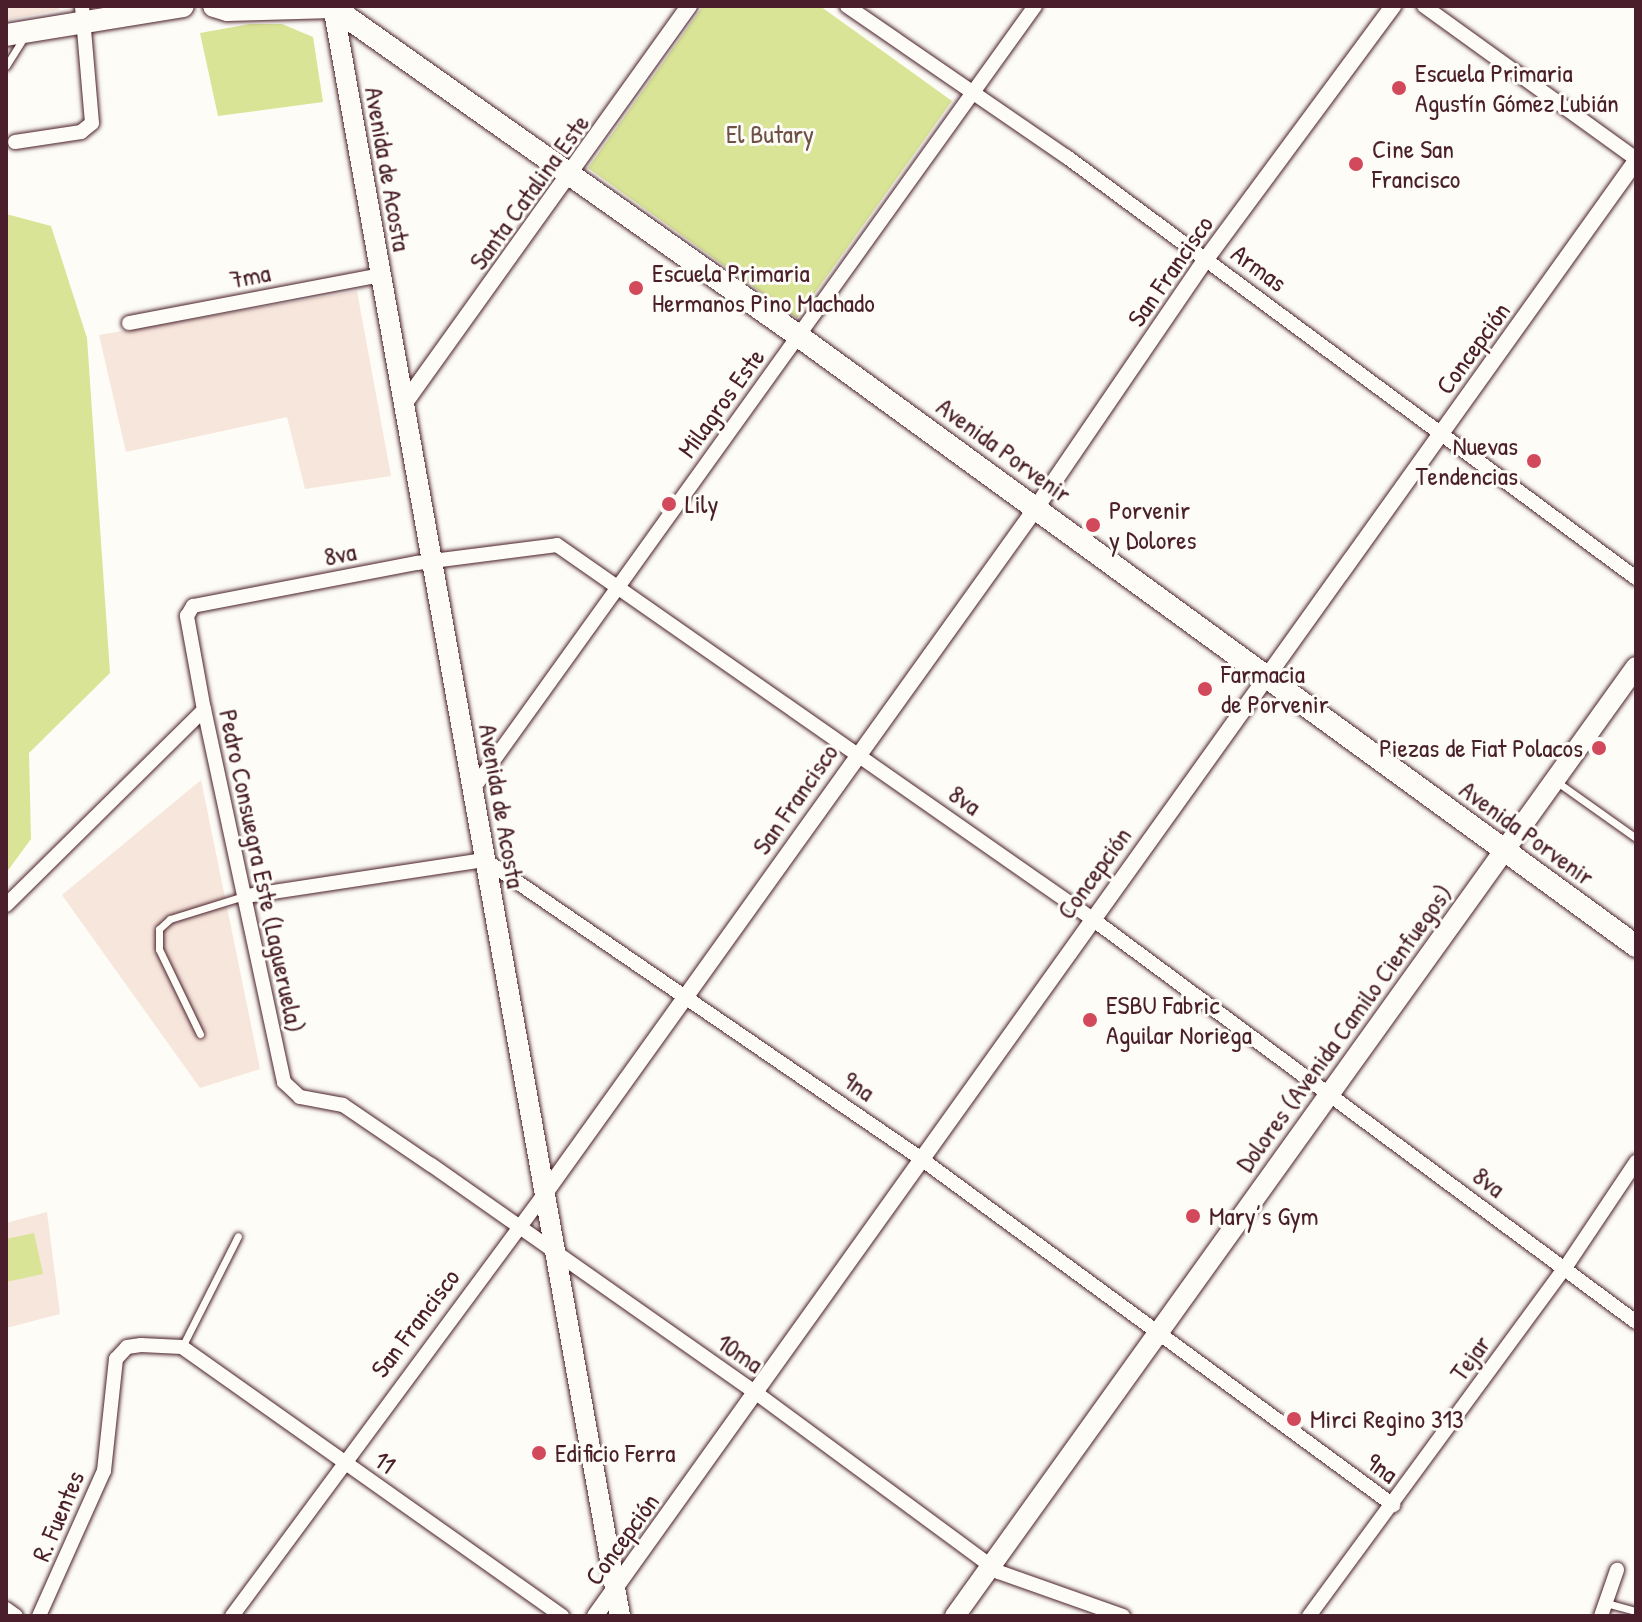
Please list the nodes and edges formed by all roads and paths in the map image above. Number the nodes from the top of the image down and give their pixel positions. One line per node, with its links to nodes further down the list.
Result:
1 (183, 6): 9 (main road)
2 (214, 6): 3 (main road)
3 (333, 6): 15 (main road, Avenida Porvenir); 17 (main road, Avenida de Acosta)
4 (689, 6): 15 (street, Santa Catalina Este)
5 (847, 6): 12 (street, Armas)
6 (1035, 6): 12 (street, Milagros Este)
7 (1393, 6): 16 (street, San Francisco)
8 (1424, 6): 14 (street)
9 (84, 14): 10 (main road); 13 (street)
10 (16, 33): 11 (lane)
11 (6, 66)
12 (972, 92): 16 (street, Armas); 19 (street, Milagros Este)
13 (15, 142)
14 (1636, 160): 21 (street, Concepción)
15 (572, 175): 19 (main road, Avenida Porvenir); 20 (street, Santa Catalina Este)
16 (1206, 259): 21 (street, Armas); 22 (street, San Francisco)
17 (381, 275): 18 (street, 7ma); 20 (main road, Avenida de Acosta)
18 (129, 323)
19 (800, 337): 22 (main road, Avenida Porvenir); 25 (street, Milagros Este)
20 (404, 404): 23 (main road, Avenida de Acosta)
21 (1443, 431): 24 (street, Armas); 28 (street, Concepción)
22 (1036, 508): 28 (main road, Avenida Porvenir); 30 (street, San Francisco)
23 (432, 561): 25 (street, 8va); 26 (street, 8va); 32 (main road, Avenida de Acosta)
24 (1636, 578)
25 (618, 584): 30 (street, 8va); 32 (street, Milagros Este)
26 (193, 606): 29 (street, Pedro Consuegra Este (Lagueruela))
27 (1636, 667): 31 (main road, Dolores (Avenida Camilo Cienfuegos))
28 (1266, 678): 34 (main road, Avenida Porvenir); 38 (street, Concepción)
29 (204, 710): 36 (street, Pedro Consuegra Este (Lagueruela)); 37 (street)
30 (857, 753): 38 (street, 8va); 40 (street, San Francisco)
31 (1556, 781): 33 (lane); 34 (main road, Dolores (Avenida Camilo Cienfuegos))
32 (473, 789): 35 (main road, Avenida de Acosta)
33 (1636, 838)
34 (1504, 851): 39 (main road, Avenida Porvenir); 42 (main road, Dolores (Avenida Camilo Cienfuegos))
35 (485, 860): 36 (street); 40 (street, 9na); 46 (main road, Avenida de Acosta)
36 (246, 896): 41 (lane); 43 (street, Pedro Consuegra Este (Lagueruela))
37 (6, 905)
38 (1091, 918): 42 (street, 8va); 44 (street, Concepción)
39 (1636, 946)
40 (686, 995): 44 (street, 9na); 46 (street, San Francisco)
41 (200, 1034)
42 (1330, 1094): 50 (street, 8va); 52 (main road, Dolores (Avenida Camilo Cienfuegos))
43 (343, 1105): 47 (street, 10ma)
44 (920, 1158): 52 (street, 9na); 54 (street, Concepción)
45 (1636, 1162): 50 (street, Tejar)
46 (545, 1193): 47 (street, San Francisco); 49 (main road, Avenida de Acosta)
47 (516, 1227): 49 (street, 10ma); 55 (street, San Francisco)
48 (238, 1236): 53 (lane)
49 (556, 1253): 54 (street, 10ma); 59 (main road, Avenida de Acosta)
50 (1565, 1268): 51 (street, 8va); 56 (street, Tejar)
51 (1636, 1322)
52 (1155, 1334): 56 (street, 9na); 57 (main road, Dolores (Avenida Camilo Cienfuegos))
53 (182, 1347): 55 (street, 11); 64 (street, R. Fuentes)
54 (756, 1393): 57 (street, 10ma); 59 (street, Concepción)
55 (342, 1461): 65 (street, San Francisco); 66 (street, 11)
56 (1393, 1505): 71 (street, Tejar)
57 (991, 1566): 69 (main road, Dolores (Avenida Camilo Cienfuegos)); 70 (street, 10ma)
58 (1617, 1570): 61 (street)
59 (616, 1590): 67 (street, Concepción); 68 (main road, Avenida de Acosta)
60 (6, 1609): 63 (street)
61 (1603, 1610): 62 (lane)
62 (1636, 1611)
63 (16, 1616)
64 (39, 1616)
65 (232, 1616)
66 (562, 1616)
67 (595, 1616)
68 (620, 1616)
69 (955, 1616)
70 (1123, 1616)
71 (1309, 1616)

